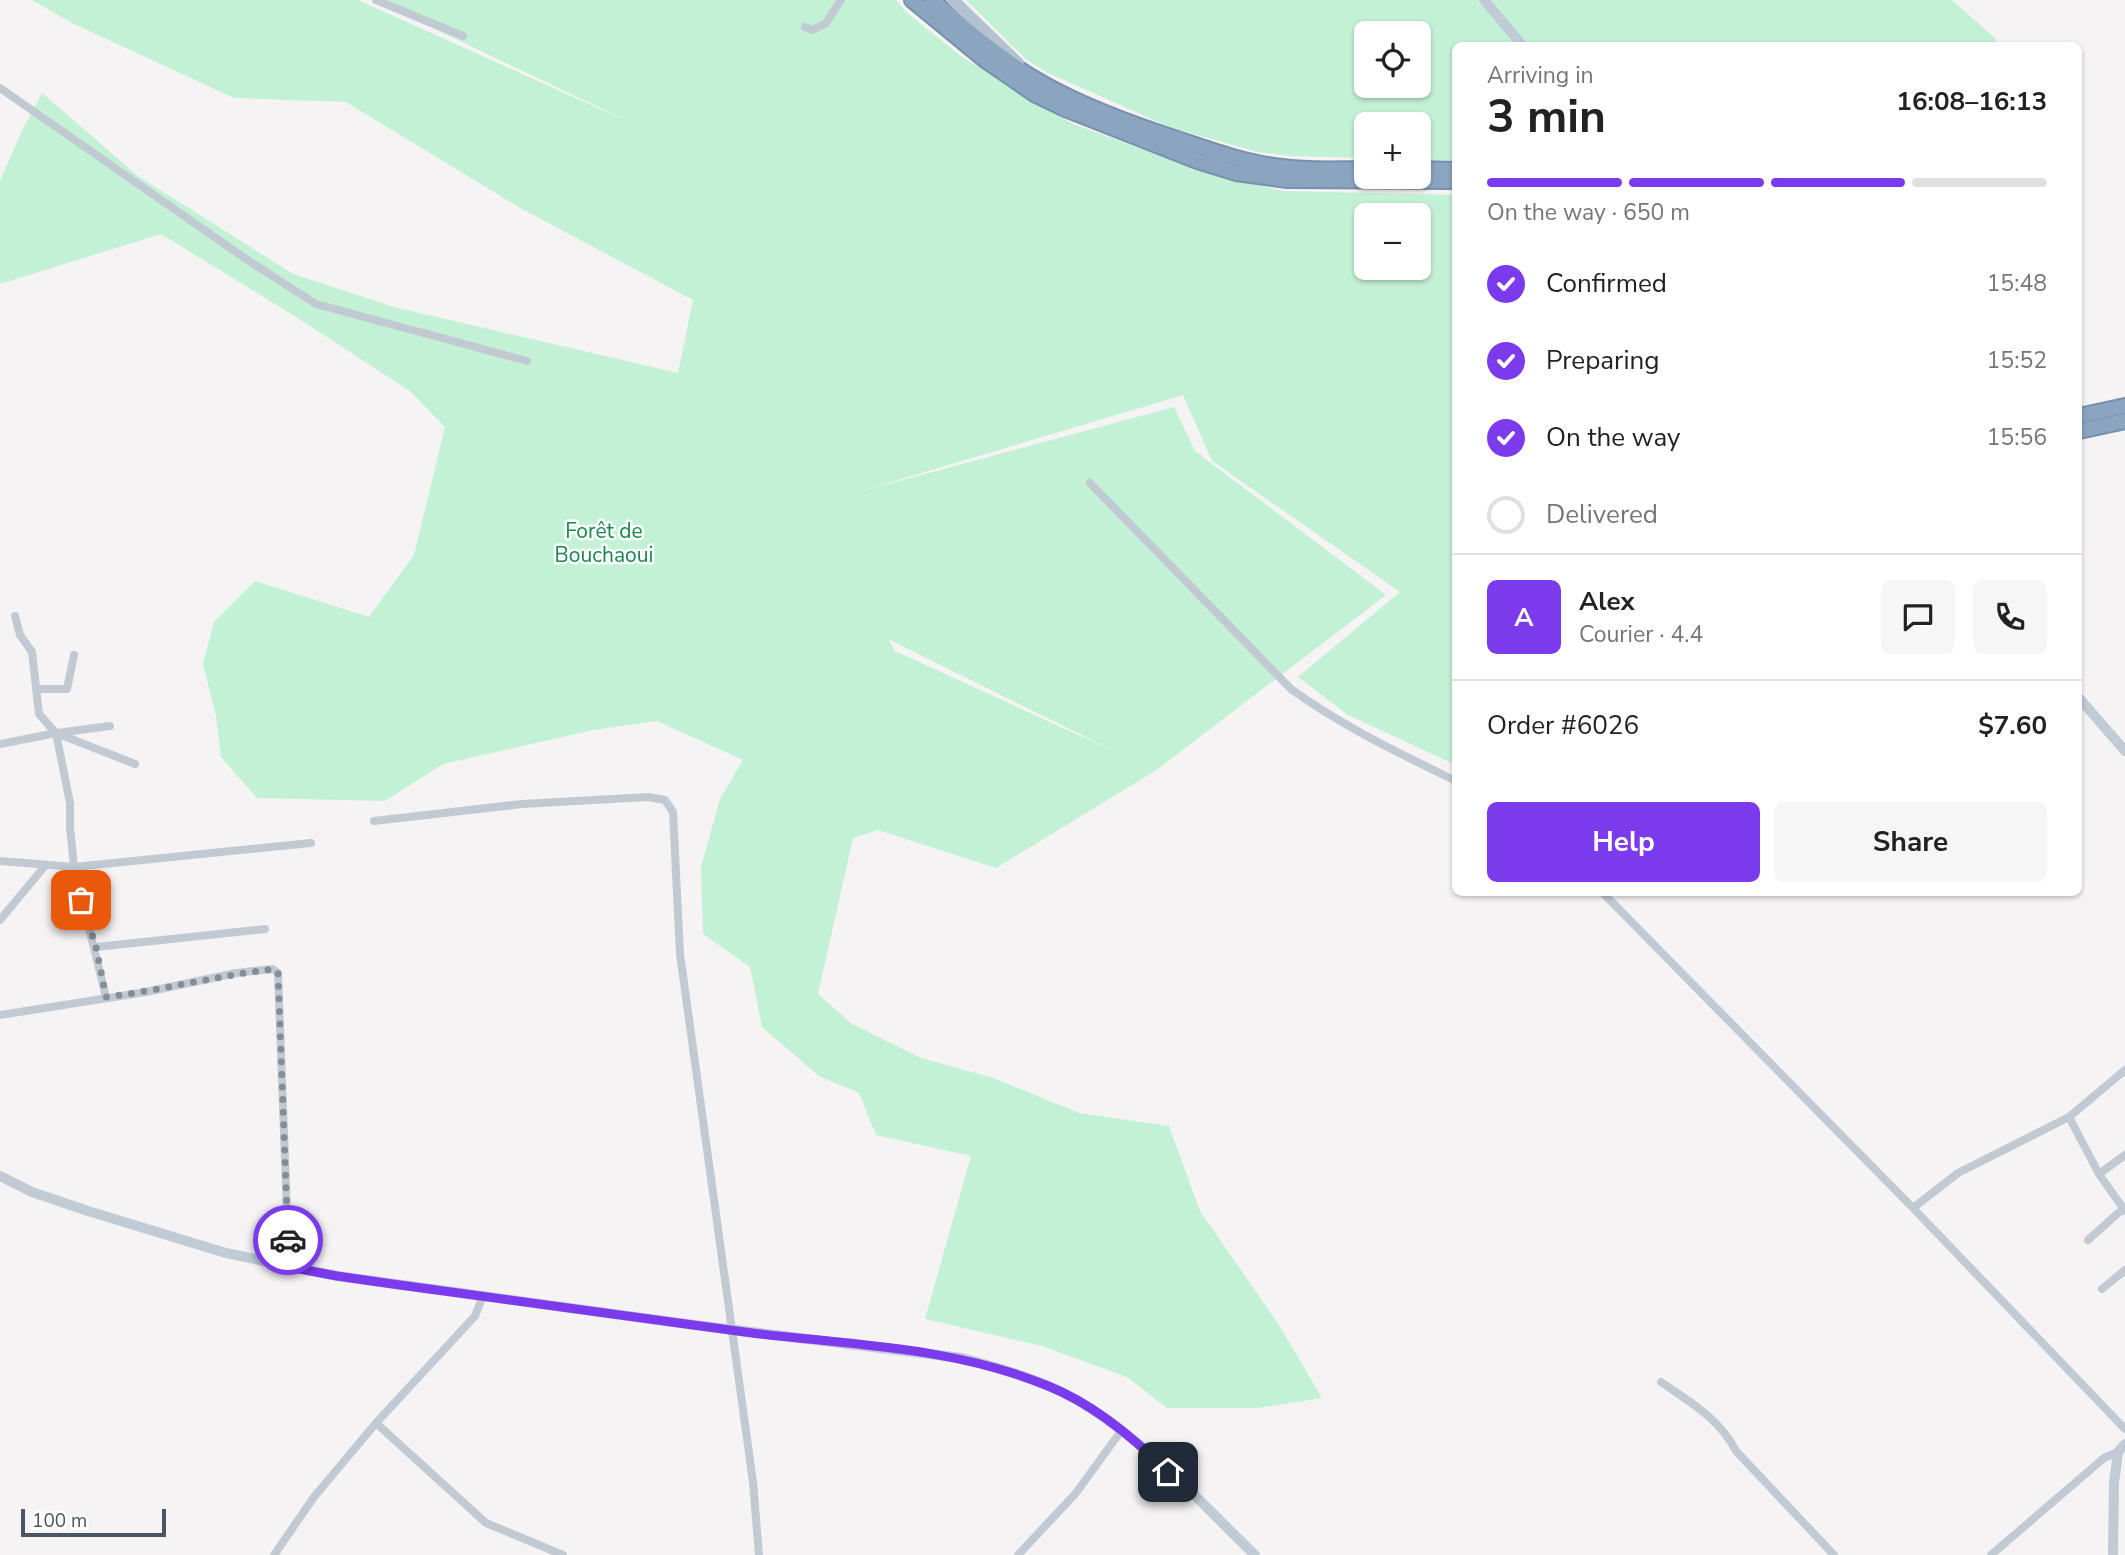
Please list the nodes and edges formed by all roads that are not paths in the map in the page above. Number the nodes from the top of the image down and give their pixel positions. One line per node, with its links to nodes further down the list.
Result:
1 (376, 0): 10 (street)
2 (841, 0): 9 (street)
3 (912, 0): 8 (highway)
4 (919, 0): 8 (main road)
5 (932, 0): 12 (highway)
6 (953, 0): 12 (main road)
7 (1484, 0): 11 (main road)
8 (941, 24): 17 (highway)
9 (806, 27)
10 (463, 36)
11 (1520, 42)
12 (1033, 77): 14 (highway)
13 (0, 88): 18 (street)
14 (1354, 169)
15 (1431, 169): 16 (highway)
16 (1452, 170)
17 (1452, 181)
18 (527, 361)
19 (2125, 405): 20 (highway)
20 (2082, 415)
21 (2125, 421): 22 (highway)
22 (2082, 430)
23 (1090, 483): 33 (street)
24 (15, 616): 26 (street)
25 (74, 655): 26 (street)
26 (36, 689): 29 (street)
27 (2082, 701): 31 (main road)
28 (110, 726): 29 (street)
29 (56, 733): 30 (street); 32 (street); 38 (street)
30 (0, 744)
31 (2125, 751)
32 (135, 764)
33 (1452, 778)
34 (374, 821): 57 (street)
35 (311, 843): 38 (street)
36 (0, 861): 37 (street)
37 (45, 866): 38 (street); 40 (street)
38 (74, 867): 42 (street)
39 (1606, 896): 50 (street)
40 (0, 920)
41 (265, 929): 42 (street)
42 (96, 947): 43 (street)
43 (106, 997): 44 (street); 53 (street)
44 (0, 1015)
45 (2125, 1070): 46 (street)
46 (2069, 1117): 48 (street); 50 (street)
47 (2125, 1155): 48 (street)
48 (2099, 1174): 51 (street)
49 (0, 1176): 53 (main road)
50 (1913, 1208): 60 (street)
51 (2124, 1209): 52 (street)
52 (2088, 1240)
53 (289, 1267): 56 (main road)
54 (2125, 1270): 55 (street)
55 (2102, 1289)
56 (483, 1296): 57 (main road); 59 (street)
57 (733, 1330): 61 (main road); 65 (street)
58 (1661, 1382): 68 (street)
59 (376, 1423): 63 (street); 64 (street)
60 (2125, 1429)
61 (1121, 1432): 66 (street); 67 (main road)
62 (2121, 1448): 69 (street); 70 (main road)
63 (274, 1555)
64 (563, 1555)
65 (759, 1555)
66 (1018, 1555)
67 (1255, 1555)
68 (1834, 1555)
69 (1991, 1555)
70 (2113, 1555)

